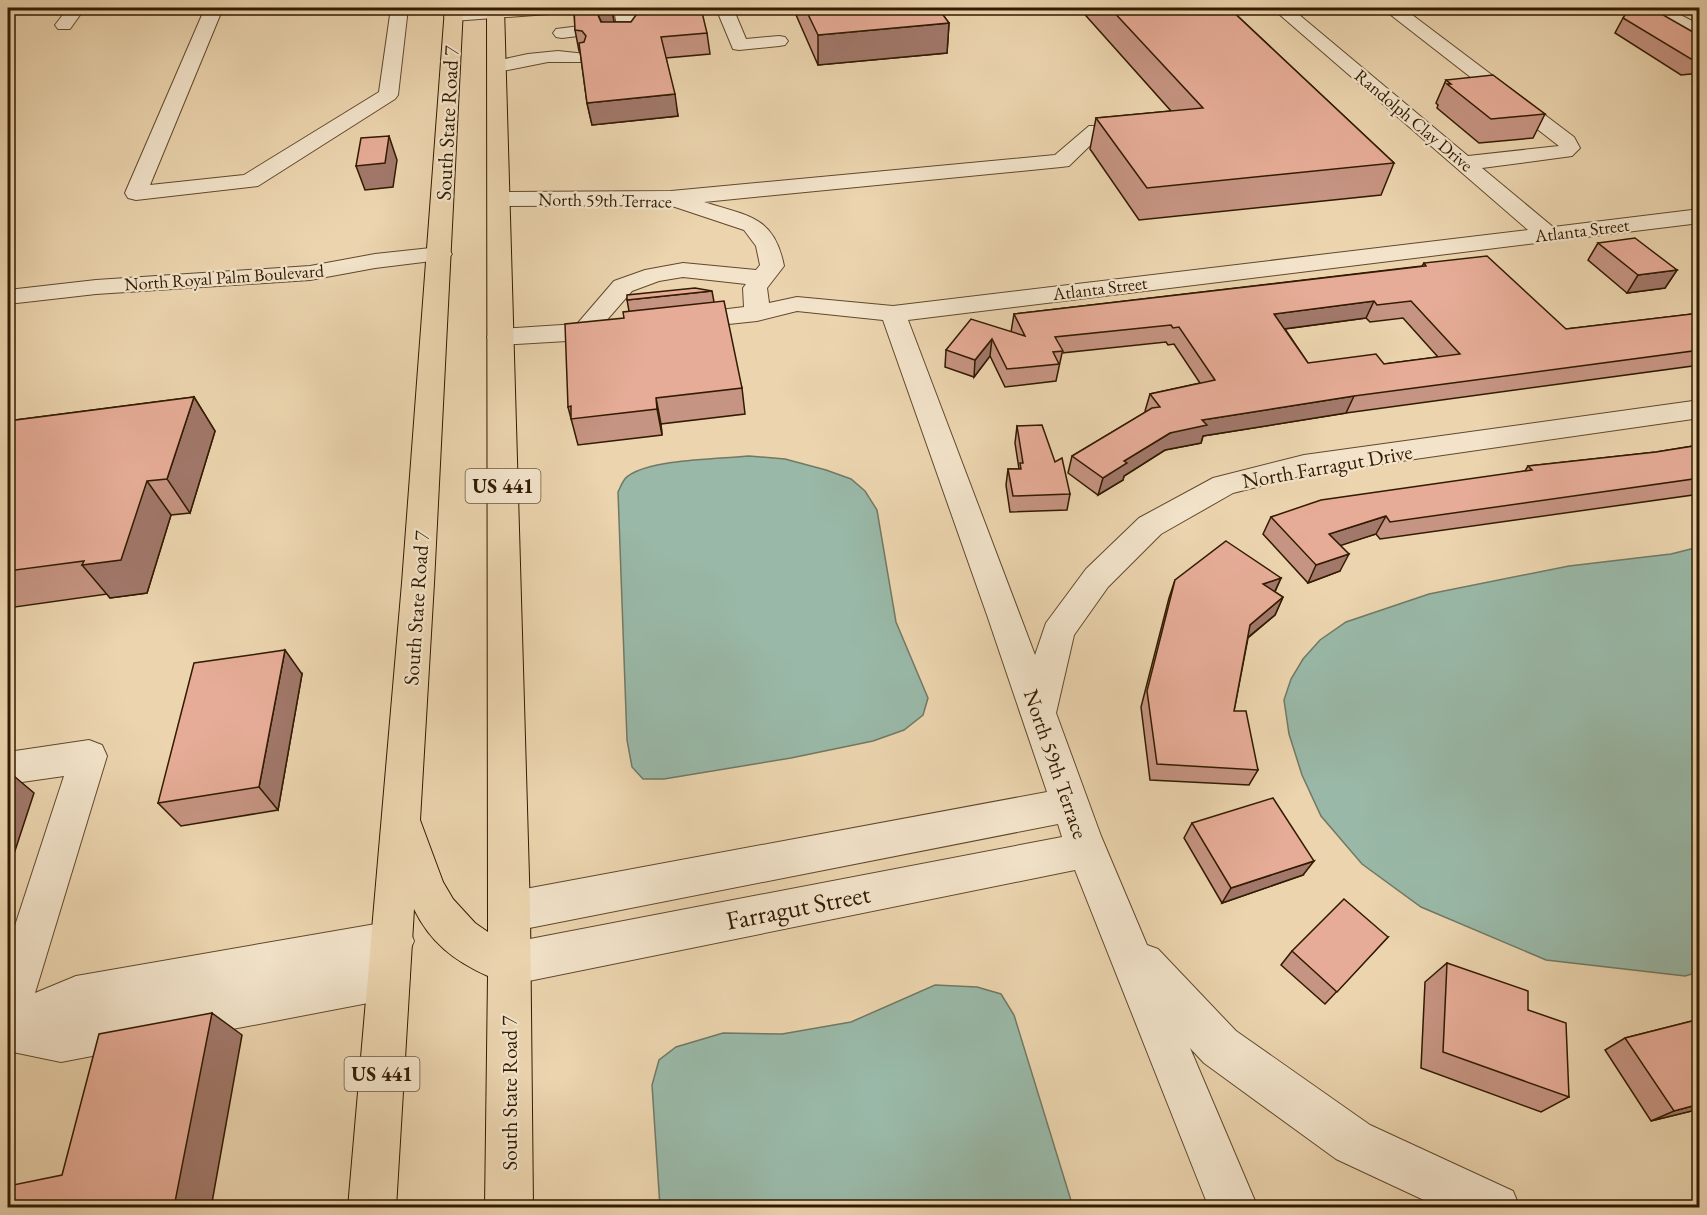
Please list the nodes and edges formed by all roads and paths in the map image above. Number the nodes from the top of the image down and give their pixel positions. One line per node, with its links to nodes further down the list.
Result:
1 (76, 8): 11 (street)
2 (214, 8): 3 (street)
3 (399, 8)
4 (720, 8): 12 (street)
5 (725, 8): 14 (street)
6 (1281, 8): 18 (street, Randolph Clay Drive)
7 (1393, 8): 18 (street)
8 (1655, 8): 13 (street)
9 (496, 10): 10 (street); 12 (street); 16 (main road, South State Road 7 / US 441)
10 (453, 12): 23 (main road, South State Road 7 / US 441)
11 (64, 25)
12 (588, 30): 15 (street); 16 (street)
13 (1700, 33)
14 (779, 41)
15 (631, 54)
16 (498, 66): 20 (main road, South State Road 7 / US 441)
17 (1096, 130): 19 (street)
18 (1465, 163): 22 (street, Randolph Clay Drive)
19 (671, 198): 20 (street, North 59th Terrace); 24 (street, North 59th Terrace)
20 (499, 199): 28 (main road, South State Road 7 / US 441)
21 (1700, 216): 22 (street, Atlanta Street)
22 (1547, 234): 26 (street, Atlanta Street)
23 (440, 254): 25 (street, North Royal Palm Boulevard); 33 (main road, South State Road 7 / US 441)
24 (758, 296): 26 (street, Atlanta Street); 27 (street, Atlanta Street); 27 (street)
25 (8, 297)
26 (893, 314): 30 (street, North 59th Terrace)
27 (584, 332): 28 (street, Atlanta Street)
28 (500, 337): 35 (main road, South State Road 7 / US 441)
29 (1700, 409): 30 (street, North Farragut Drive)
30 (1038, 713): 32 (street, North 59th Terrace)
31 (8, 768): 39 (street)
32 (1070, 805): 34 (street, North 59th Terrace); 35 (street)
33 (402, 817): 37 (main road, South State Road 7 / US 441); 38 (main road)
34 (1087, 850): 36 (street, North 59th Terrace); 38 (street, Farragut Street)
35 (509, 912): 38 (main road, South State Road 7 / US 441)
36 (1127, 947): 43 (street, North 59th Terrace); 44 (street)
37 (391, 960): 40 (street); 41 (main road, South State Road 7 / US 441)
38 (509, 964): 42 (main road, South State Road 7 / US 441)
39 (8, 1011)
40 (8, 1027)
41 (372, 1208)
42 (509, 1208)
43 (1234, 1208)
44 (1496, 1208)

